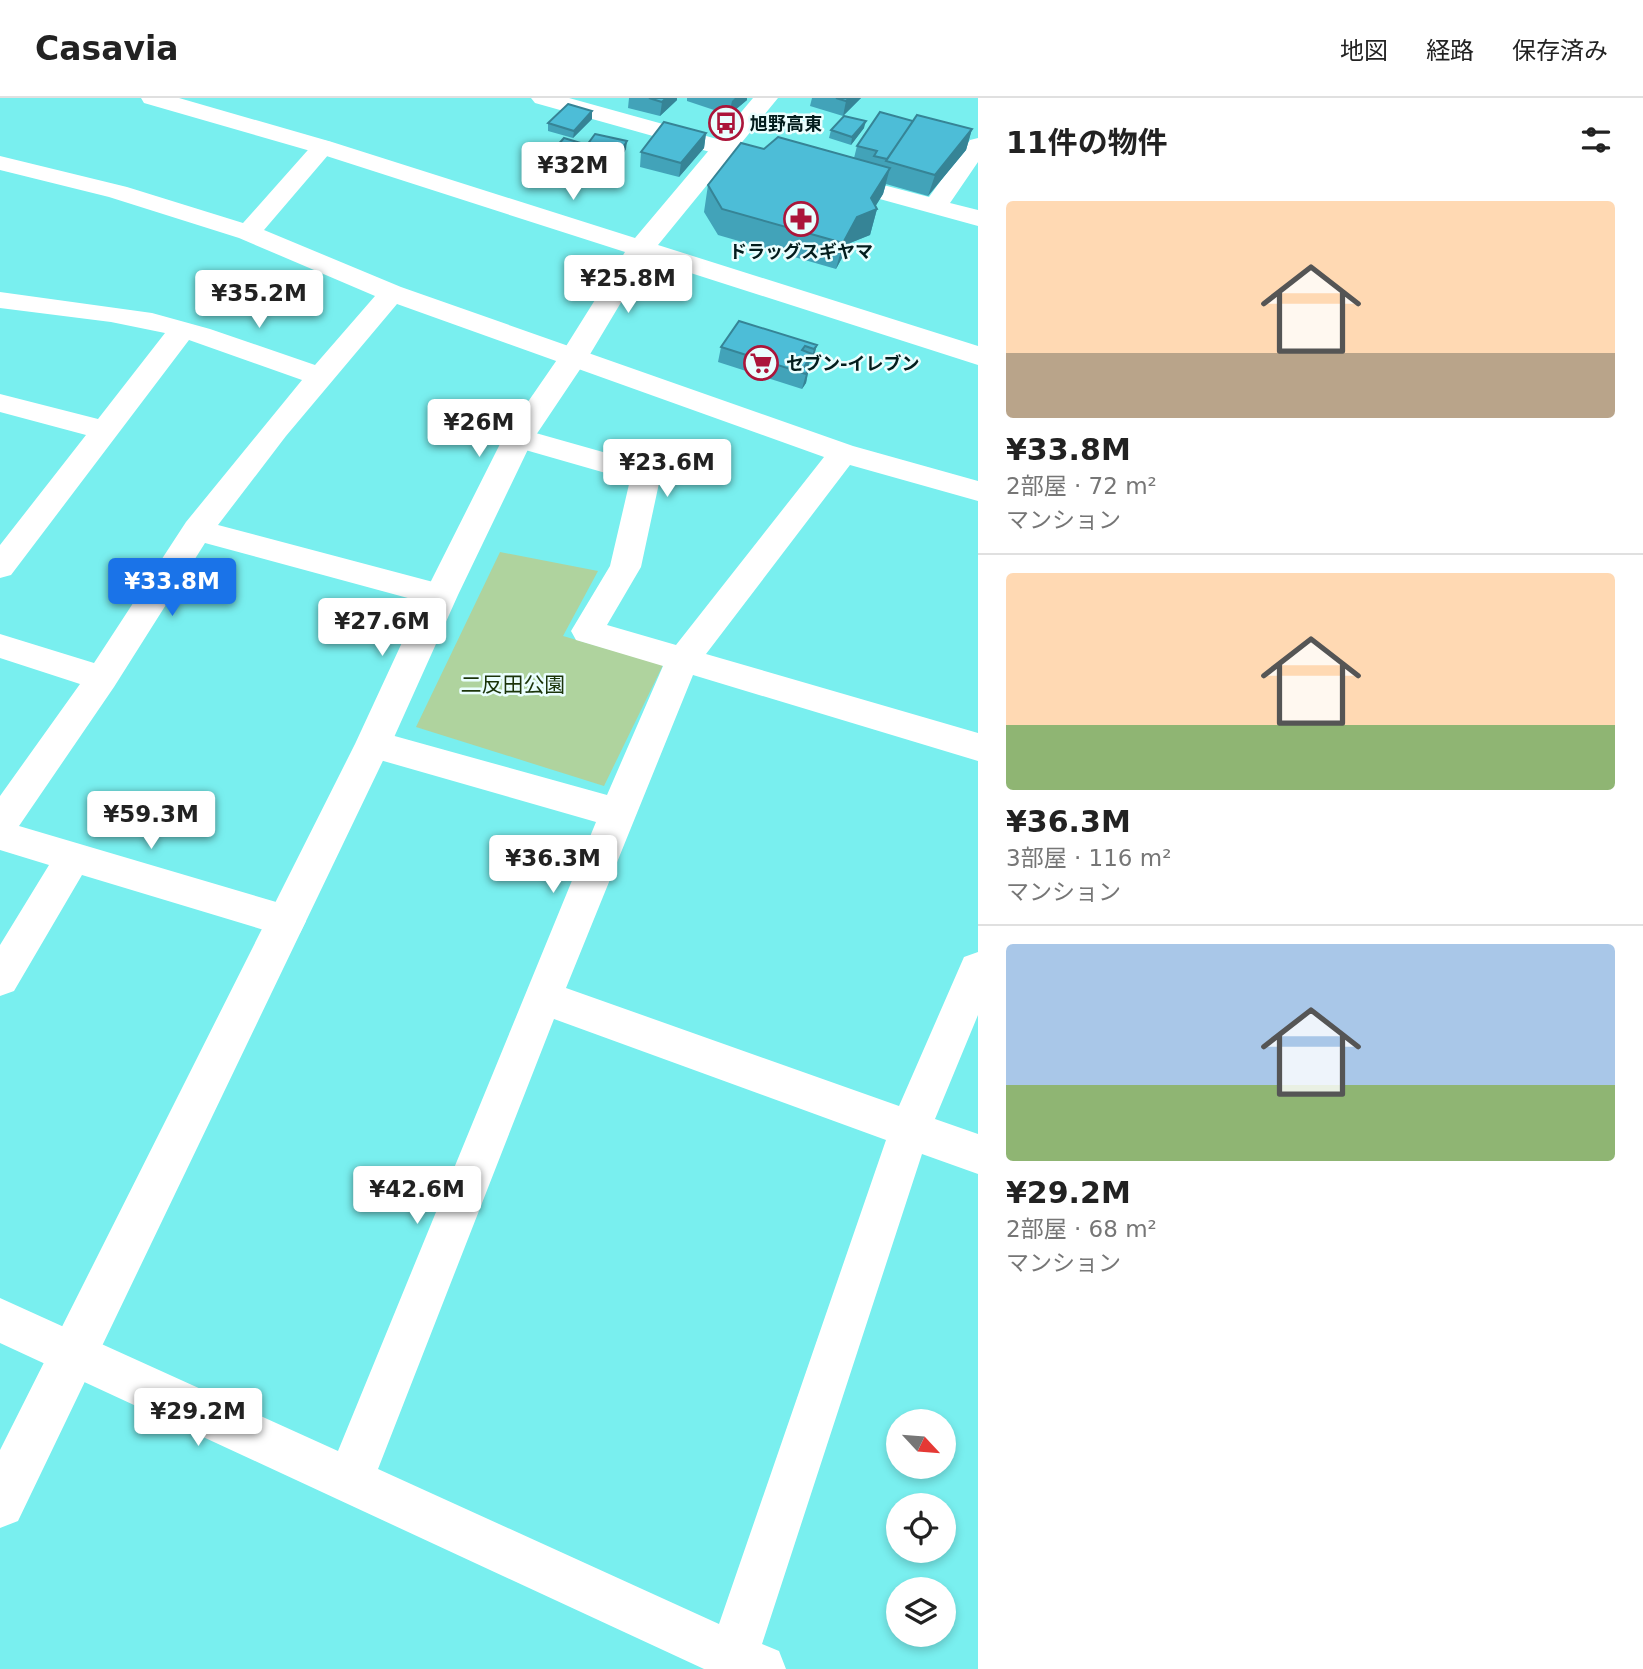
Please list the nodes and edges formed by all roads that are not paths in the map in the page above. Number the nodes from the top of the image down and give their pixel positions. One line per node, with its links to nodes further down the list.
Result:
1 (153, 98): 7 (street)
2 (222, 98): 15 (street)
3 (543, 98): 5 (street)
4 (766, 98): 8 (street)
5 (590, 104): 8 (street)
6 (978, 145): 12 (street)
7 (323, 147): 14 (street); 15 (street)
8 (722, 148): 10 (street); 15 (street)
9 (0, 163): 14 (street)
10 (787, 166)
11 (811, 173): 12 (street)
12 (935, 206): 13 (street)
13 (978, 219)
14 (248, 233): 16 (street)
15 (646, 240): 19 (street); 20 (street); 21 (street)
16 (392, 293): 20 (street); 22 (street)
17 (0, 300): 18 (street)
18 (182, 330): 22 (street); 24 (street)
19 (978, 332)
20 (575, 356): 25 (street); 26 (street)
21 (978, 356)
22 (321, 377): 28 (street)
23 (0, 403): 24 (street)
24 (106, 431): 29 (street)
25 (518, 438): 30 (street); 32 (street)
26 (843, 453): 27 (street); 32 (street)
27 (978, 491)
28 (197, 530): 30 (street); 33 (street)
29 (0, 566)
30 (441, 595): 34 (street)
31 (0, 646): 33 (street)
32 (683, 659): 35 (street); 36 (street)
33 (102, 678): 37 (street)
34 (373, 744): 36 (street); 40 (street)
35 (978, 747)
36 (617, 813): 43 (street)
37 (0, 824)
38 (0, 835): 39 (street)
39 (73, 858): 40 (street); 42 (street)
40 (286, 921): 47 (street)
41 (978, 969): 44 (street)
42 (0, 979)
43 (544, 998): 44 (street); 48 (street)
44 (910, 1129): 45 (street); 50 (street)
45 (978, 1154)
46 (0, 1320): 47 (street)
47 (75, 1355): 48 (street); 49 (street)
48 (350, 1479): 50 (street)
49 (0, 1503)
50 (741, 1665)

